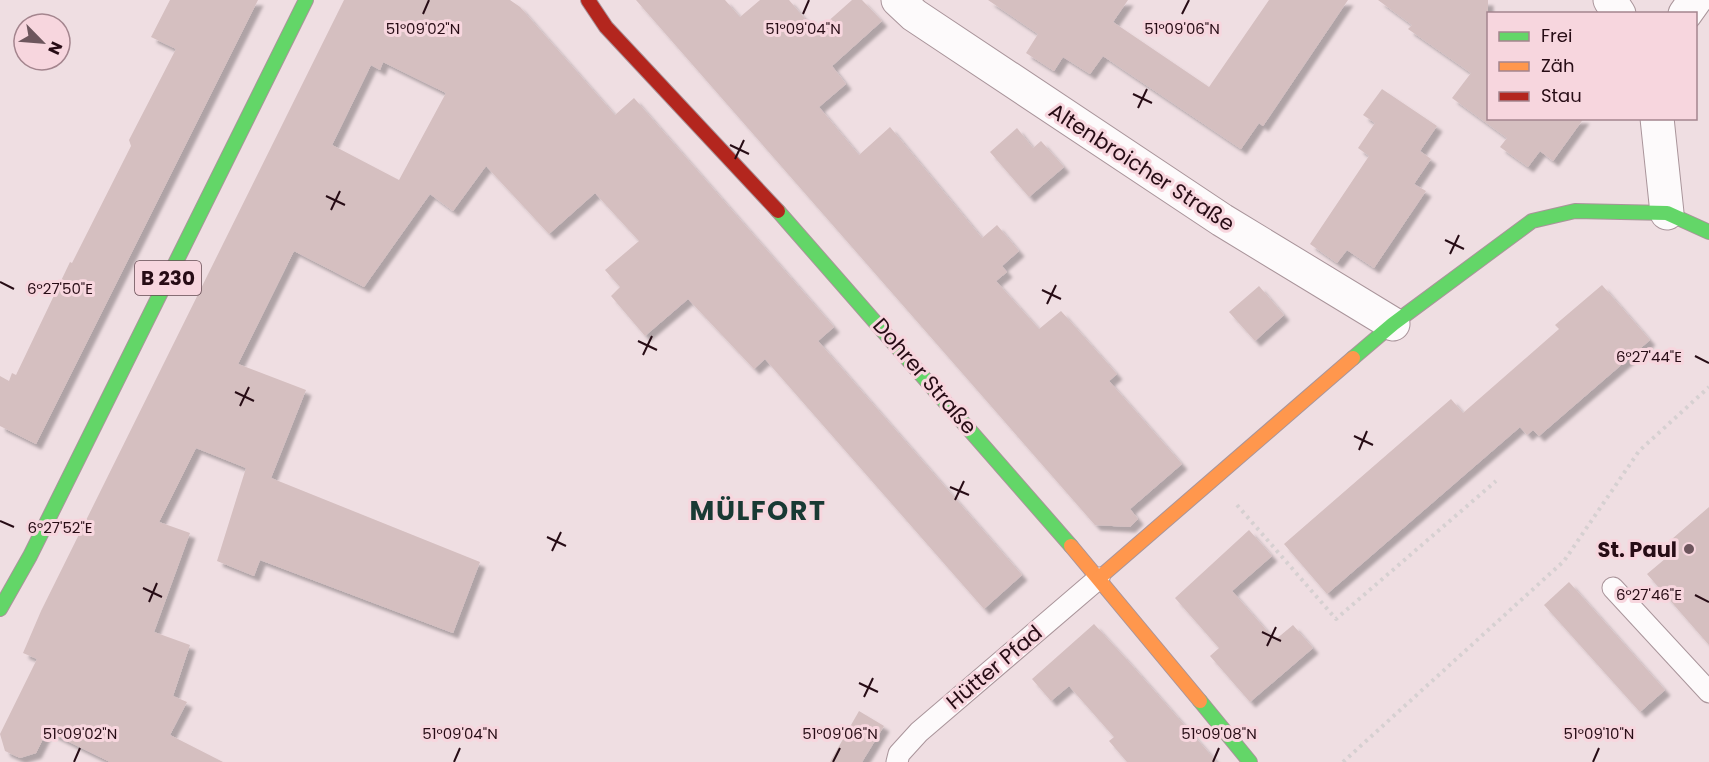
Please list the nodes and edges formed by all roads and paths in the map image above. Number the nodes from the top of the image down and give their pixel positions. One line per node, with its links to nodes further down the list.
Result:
1 (306, 0): 13 (street, B 230)
2 (588, 0): 11 (street, Dohrer Straße)
3 (898, 0): 7 (street, Altenbroicher Straße)
4 (1657, 120): 5 (street)
5 (1667, 213): 6 (street); 7 (street)
6 (1709, 232)
7 (1393, 324): 9 (street)
8 (1709, 387): 17 (path)
9 (1214, 479): 10 (path); 11 (street)
10 (1496, 481)
11 (1099, 578): 15 (lane, Hütter Pfad); 16 (street, Dohrer Straße)
12 (1613, 588): 14 (lane)
13 (0, 609)
14 (1709, 692)
15 (897, 762)
16 (1250, 762)
17 (1343, 762)

